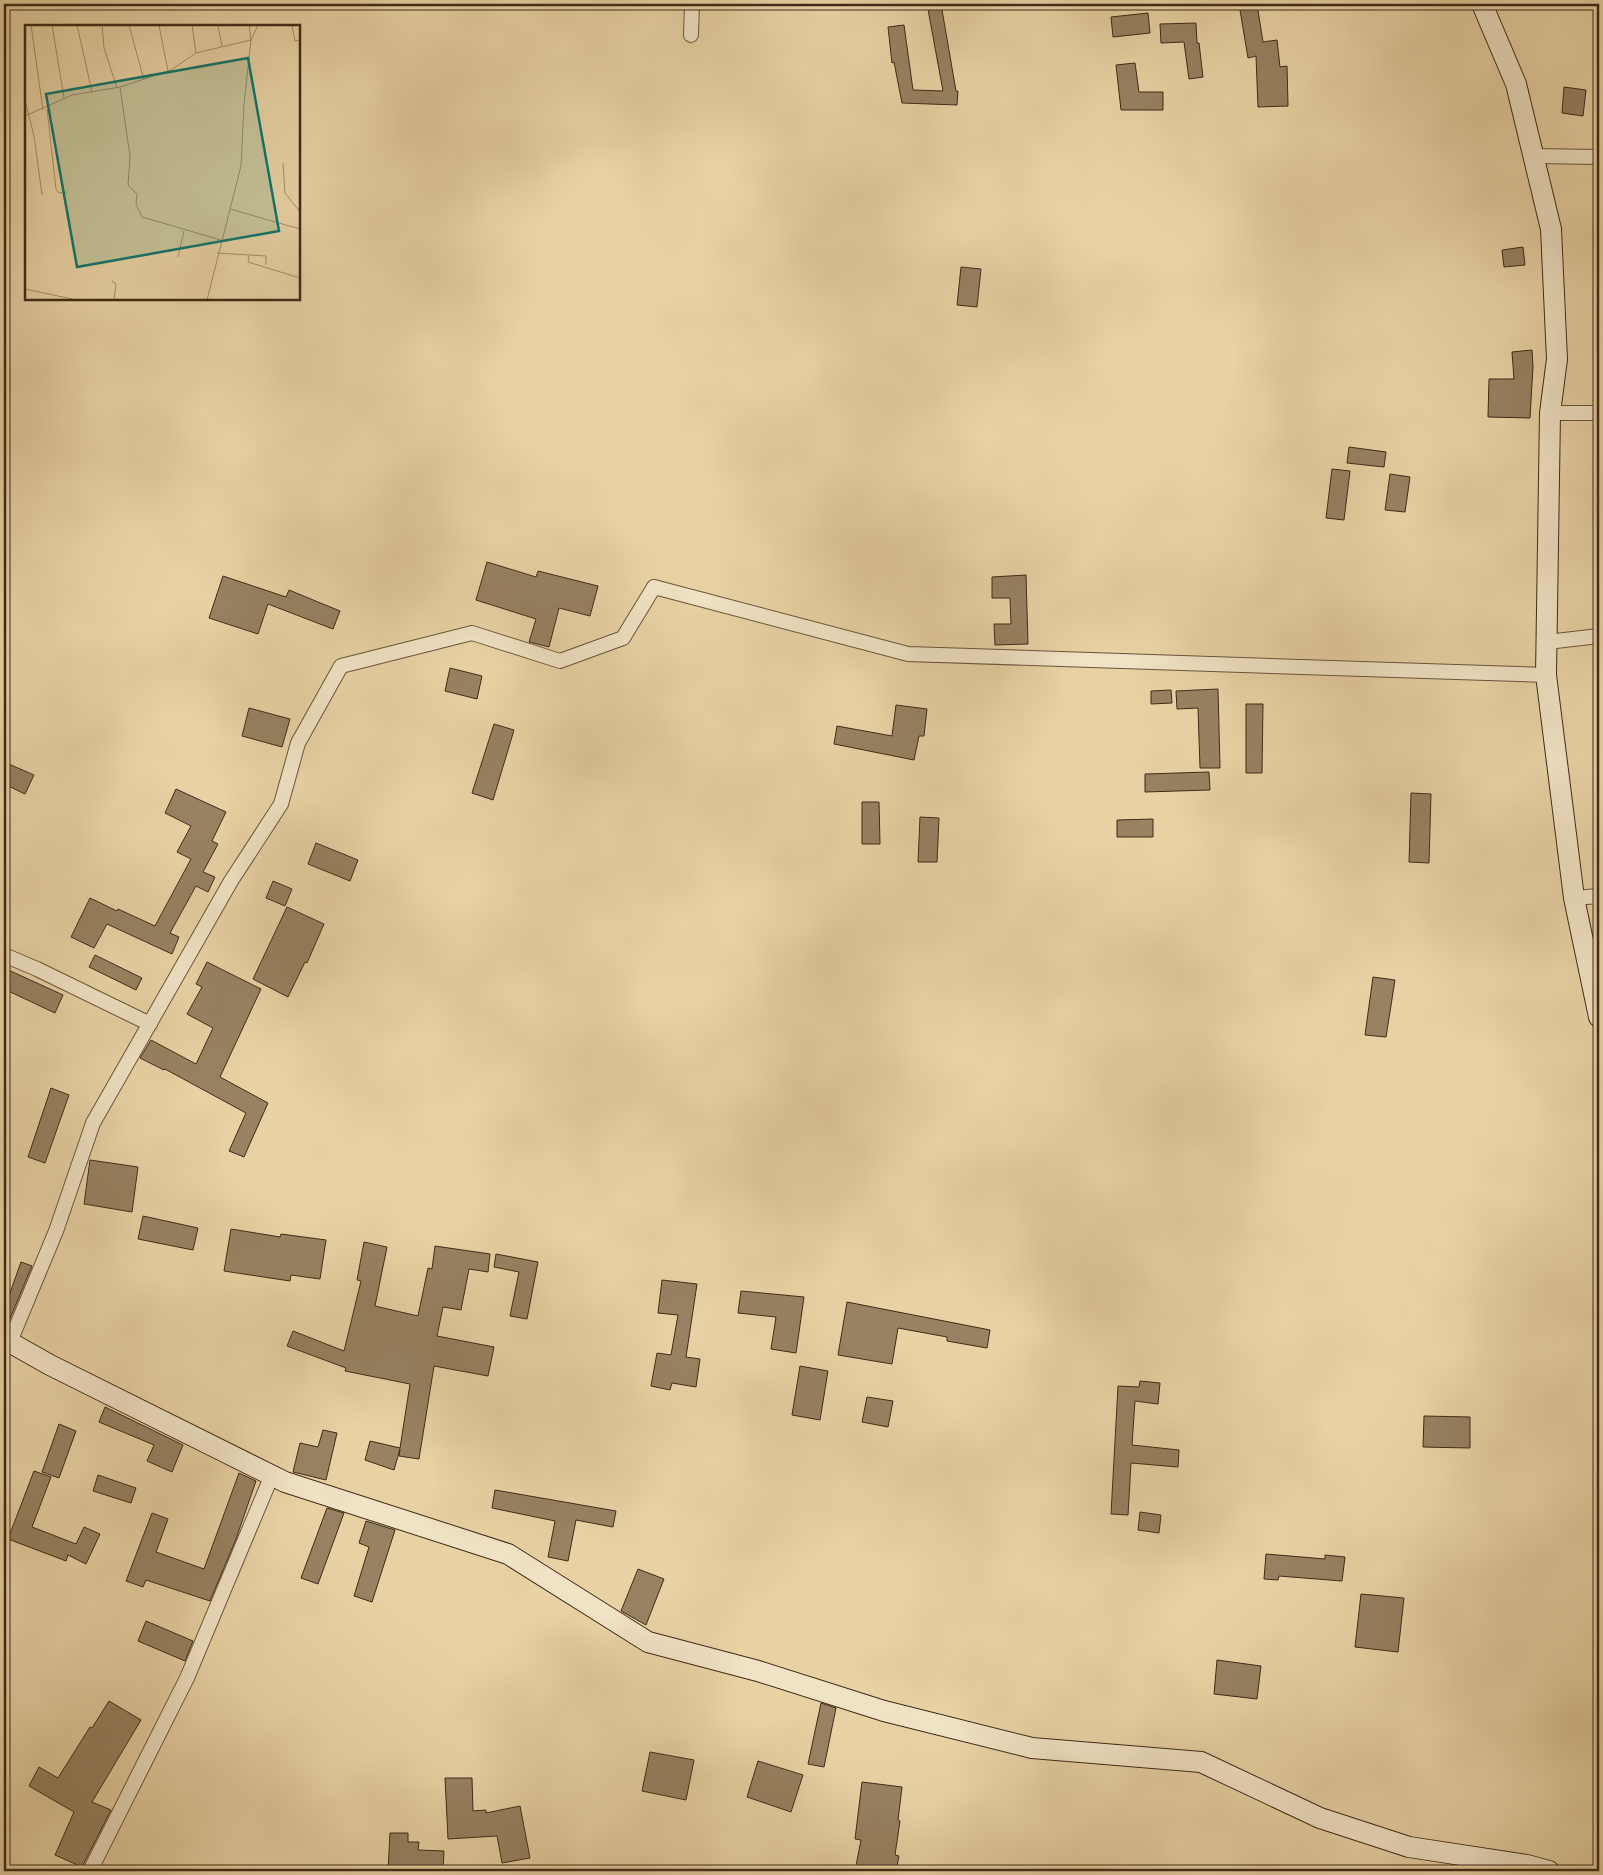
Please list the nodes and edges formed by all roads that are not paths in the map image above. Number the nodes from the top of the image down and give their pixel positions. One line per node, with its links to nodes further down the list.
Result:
1 (692, 4): 3 (street)
2 (1482, 4): 4 (street)
3 (691, 35)
4 (1533, 156): 5 (street); 6 (street)
5 (1599, 157)
6 (1550, 413): 7 (street); 9 (street)
7 (1599, 413)
8 (1599, 636): 9 (street)
9 (1547, 642): 10 (street)
10 (1546, 675): 12 (street); 15 (street)
11 (1599, 896): 12 (street)
12 (1574, 898): 14 (street)
13 (4, 955): 15 (street)
14 (1599, 1017)
15 (150, 1024): 16 (street)
16 (7, 1340): 17 (street)
17 (272, 1475): 18 (street); 19 (street)
18 (90, 1871)
19 (1549, 1871)

